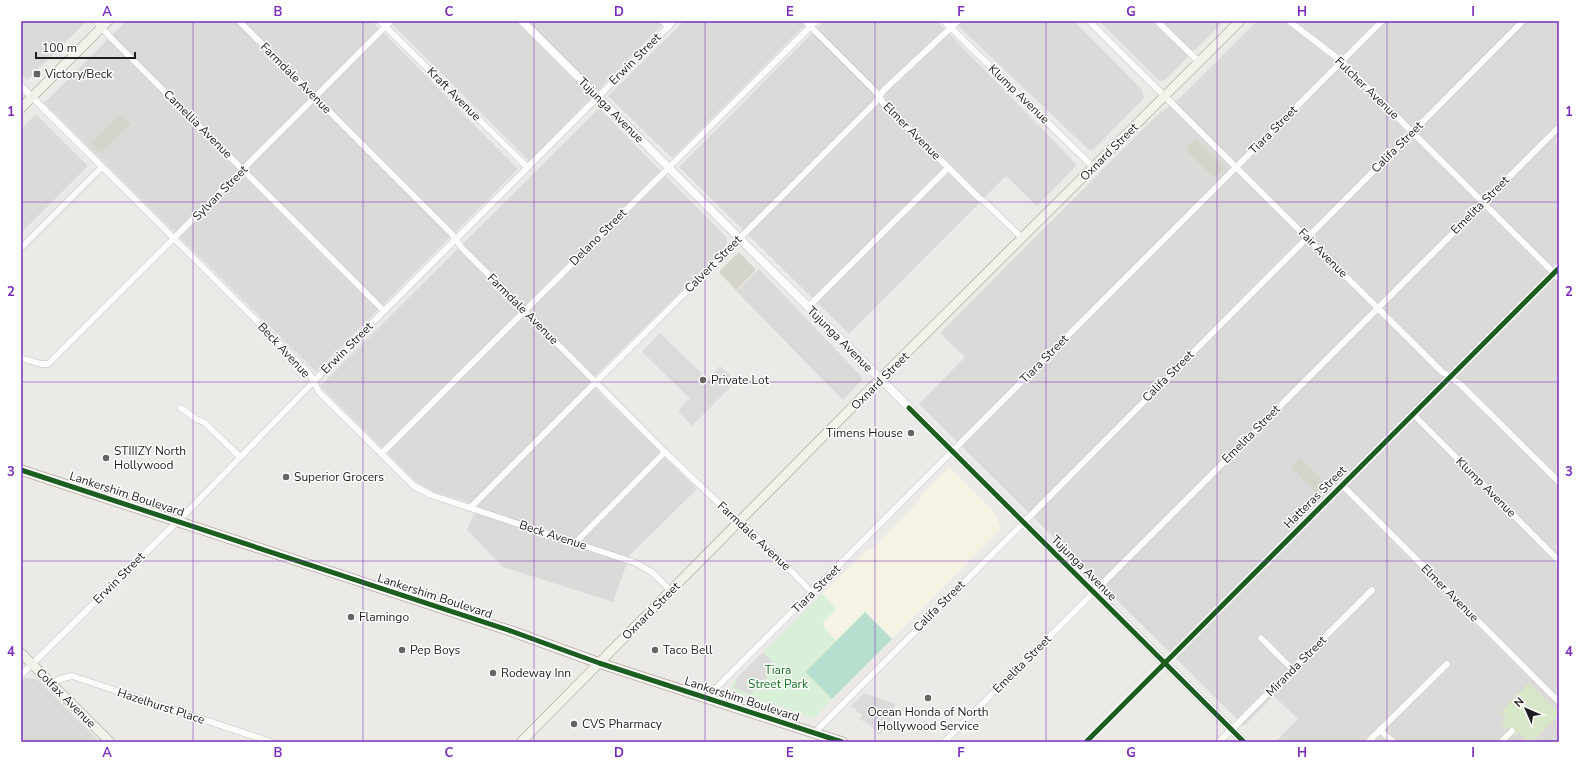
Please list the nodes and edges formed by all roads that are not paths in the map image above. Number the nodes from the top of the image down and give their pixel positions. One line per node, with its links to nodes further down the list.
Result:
1 (238, 21): 29 (street, Farmdale Avenue)
2 (380, 21): 18 (street, Kraft Avenue)
3 (391, 21): 18 (street, Sylvan Street)
4 (522, 21): 27 (street, Tujunga Avenue)
5 (662, 21): 20 (street)
6 (674, 21): 20 (street, Erwin Street)
7 (805, 21): 19 (street, Elmer Avenue)
8 (816, 21): 19 (street, Delano Street)
9 (944, 21): 21 (street, Klump Avenue)
10 (958, 21): 21 (street, Calvert Street)
11 (1089, 21): 25 (street, Fair Avenue)
12 (1157, 21): 22 (street)
13 (1240, 21): 22 (main road, Oxnard Street)
14 (1289, 21): 23 (street, Fulcher Avenue)
15 (1382, 21): 23 (street, Tiara Street)
16 (1523, 21): 32 (street, Califa Street)
17 (102, 23): 26 (main road); 39 (street, Camellia Avenue)
18 (386, 26): 29 (street, Sylvan Street); 34 (street, Kraft Avenue)
19 (810, 26): 28 (street, Elmer Avenue); 35 (street, Delano Street)
20 (668, 27): 27 (street, Erwin Street)
21 (950, 27): 28 (street, Calvert Street); 36 (street, Klump Avenue)
22 (1199, 62): 25 (main road, Oxnard Street)
23 (1341, 62): 32 (street, Fulcher Avenue); 37 (street, Tiara Street)
24 (21, 86): 26 (street, Beck Avenue)
25 (1164, 96): 36 (main road, Oxnard Street); 37 (street, Fair Avenue)
26 (32, 97): 30 (main road); 33 (street, Beck Avenue)
27 (598, 97): 34 (street, Erwin Street); 35 (street, Tujunga Avenue)
28 (879, 97): 38 (street, Elmer Avenue); 42 (street, Calvert Street)
29 (315, 98): 39 (street, Sylvan Street); 45 (street, Farmdale Avenue)
30 (21, 108)
31 (1559, 127): 40 (street, Emelita Street)
32 (1412, 132): 40 (street, Fulcher Avenue); 41 (street, Califa Street)
33 (102, 167): 44 (street, Beck Avenue); 46 (street)
34 (527, 167): 45 (street, Erwin Street)
35 (669, 167): 42 (street, Tujunga Avenue); 53 (street, Delano Street)
36 (1093, 167): 43 (main road, Oxnard Street)
37 (1236, 167): 41 (street, Fair Avenue); 61 (street, Tiara Street)
38 (948, 168): 43 (street, Elmer Avenue); 50 (street)
39 (244, 170): 44 (street, Sylvan Street); 52 (street, Camellia Avenue)
40 (1483, 202): 48 (street, Fulcher Avenue); 51 (street, Emelita Street)
41 (1307, 237): 51 (street, Fair Avenue); 70 (street, Califa Street)
42 (739, 238): 50 (street, Tujunga Avenue); 58 (street, Calvert Street)
43 (1022, 238): 56 (main road, Oxnard Street)
44 (175, 239): 54 (street, Sylvan Street); 57 (street, Beck Avenue)
45 (456, 240): 52 (street, Erwin Street); 53 (street, Farmdale Avenue)
46 (21, 248)
47 (1559, 268): 48 (street, Hatteras Street)
48 (1554, 273): 49 (street, Fulcher Avenue); 55 (street, Hatteras Street)
49 (1559, 278)
50 (808, 306): 56 (street, Tujunga Avenue)
51 (1378, 308): 55 (street, Fair Avenue); 77 (street, Emelita Street)
52 (384, 311): 57 (street, Erwin Street)
53 (525, 311): 58 (street, Farmdale Avenue); 63 (street, Delano Street)
54 (21, 358)
55 (1451, 377): 60 (street, Hatteras Street); 66 (street, Fair Avenue)
56 (880, 379): 61 (street, Tujunga Avenue); 71 (main road, Oxnard Street)
57 (313, 382): 63 (street, Beck Avenue); 64 (street, Erwin Street)
58 (595, 382): 62 (street, Farmdale Avenue); 68 (street, Calvert Street)
59 (181, 408): 64 (street)
60 (1413, 414): 67 (street, Hatteras Street); 73 (street, Klump Avenue)
61 (952, 451): 70 (street, Tujunga Avenue); 76 (street, Tiara Street)
62 (665, 452): 71 (street, Farmdale Avenue); 72 (street)
63 (381, 454): 68 (street, Beck Avenue)
64 (240, 457): 69 (street, Erwin Street)
65 (21, 470): 69 (main road, Lankershim Boulevard)
66 (1559, 482)
67 (1342, 485): 81 (street, Hatteras Street); 88 (street, Elmer Avenue)
68 (470, 508): 72 (street, Beck Avenue)
69 (177, 521): 80 (main road, Lankershim Boulevard); 82 (street, Erwin Street)
70 (1023, 521): 77 (street, Tujunga Avenue); 92 (street, Califa Street)
71 (739, 523): 75 (main road, Oxnard Street); 76 (street, Farmdale Avenue)
72 (575, 543): 75 (street, Beck Avenue)
73 (1559, 560)
74 (1372, 590): 84 (street, Miranda Street)
75 (671, 591): 80 (main road, Oxnard Street)
76 (812, 592): 87 (street, Tiara Street)
77 (1094, 592): 81 (street, Tujunga Avenue); 97 (street, Emelita Street)
78 (1261, 638): 84 (street)
79 (21, 653): 82 (main road, Colfax Avenue)
80 (599, 663): 87 (main road, Lankershim Boulevard); 95 (main road, Oxnard Street)
81 (1164, 663): 89 (street, Tujunga Avenue); 98 (street, Hatteras Street)
82 (32, 664): 85 (street, Erwin Street); 86 (main road, Colfax Avenue)
83 (1447, 664): 90 (street)
84 (1292, 669): 89 (street, Miranda Street)
85 (21, 675)
86 (52, 684): 93 (main road, Colfax Avenue); 94 (street, Hazelhurst Place)
87 (707, 698): 92 (main road, Lankershim Boulevard)
88 (1559, 702)
89 (1231, 730): 99 (street, Miranda Street); 100 (street, Tujunga Avenue)
90 (1380, 730): 101 (street); 102 (street)
91 (1512, 731): 103 (street)
92 (814, 733): 96 (main road, Lankershim Boulevard)
93 (110, 742)
94 (271, 742)
95 (521, 742)
96 (842, 742)
97 (944, 742)
98 (1086, 742)
99 (1219, 742)
100 (1244, 742)
101 (1368, 742)
102 (1393, 742)
103 (1501, 742)

